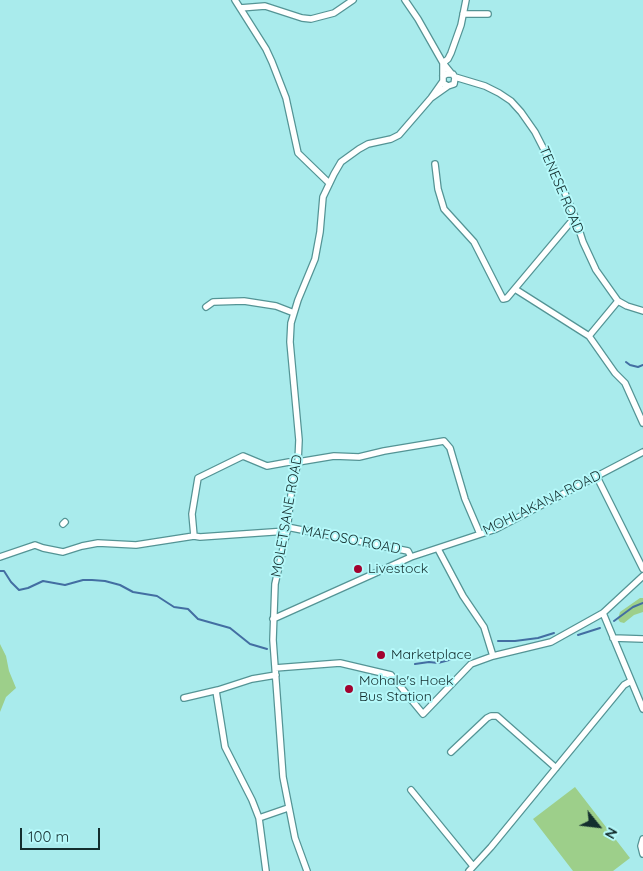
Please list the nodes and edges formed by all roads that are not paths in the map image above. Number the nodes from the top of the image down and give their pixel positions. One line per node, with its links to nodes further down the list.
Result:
1 (235, 0): 5 (street)
2 (352, 0): 5 (street)
3 (406, 0): 8 (street)
4 (466, 0): 6 (street)
5 (240, 8): 15 (street)
6 (463, 14): 7 (street); 8 (street)
7 (488, 14)
8 (442, 63): 9 (street); 10 (street)
9 (453, 75): 10 (street); 11 (street, TENESE ROAD); 12 (street)
10 (443, 78): 12 (street); 13 (street, MOLETSANE ROAD)
11 (466, 81): 12 (street); 16 (street, TENESE ROAD)
12 (451, 85): 13 (street, MOLETSANE ROAD)
13 (431, 98): 15 (street, MOLETSANE ROAD)
14 (435, 164): 17 (street)
15 (329, 183): 21 (street, MOLETSANE ROAD)
16 (575, 217): 17 (street); 18 (street, TENESE ROAD)
17 (514, 289): 22 (street)
18 (618, 302): 20 (street); 22 (street)
19 (206, 307): 21 (street)
20 (643, 311)
21 (294, 314): 25 (street, MOLETSANE ROAD)
22 (589, 336): 23 (street)
23 (643, 423)
24 (643, 452): 26 (street, MOHLAKANA ROAD)
25 (298, 463): 27 (street, MOLETSANE ROAD); 28 (street); 29 (street)
26 (597, 476): 28 (street, MOHLAKANA ROAD); 33 (street)
27 (287, 529): 29 (street); 32 (street, MAFOSO ROAD); 36 (street, MOLETSANE ROAD)
28 (480, 534): 30 (street, MOHLAKANA ROAD)
29 (194, 536): 31 (street)
30 (438, 549): 32 (street, MOHLAKANA ROAD); 39 (street)
31 (0, 557)
32 (411, 557): 36 (street, MOHLAKANA ROAD)
33 (643, 569)
34 (643, 576): 35 (street)
35 (603, 613): 37 (street); 39 (street)
36 (273, 618): 40 (street, MOLETSANE ROAD)
37 (613, 638): 38 (street); 42 (street)
38 (643, 639)
39 (493, 656): 40 (street)
40 (275, 668): 41 (street, MOLETSANE ROAD)
41 (276, 675): 43 (street); 49 (street, MOLETSANE ROAD)
42 (631, 680): 45 (street); 47 (street)
43 (216, 691): 44 (street); 50 (street)
44 (184, 698)
45 (643, 709)
46 (451, 752): 47 (street)
47 (556, 768): 53 (street)
48 (411, 790): 53 (street)
49 (288, 808): 50 (street); 55 (street, MOLETSANE ROAD)
50 (258, 818): 54 (street)
51 (643, 839): 52 (street)
52 (643, 854)
53 (471, 868)
54 (266, 871)
55 (307, 871)

